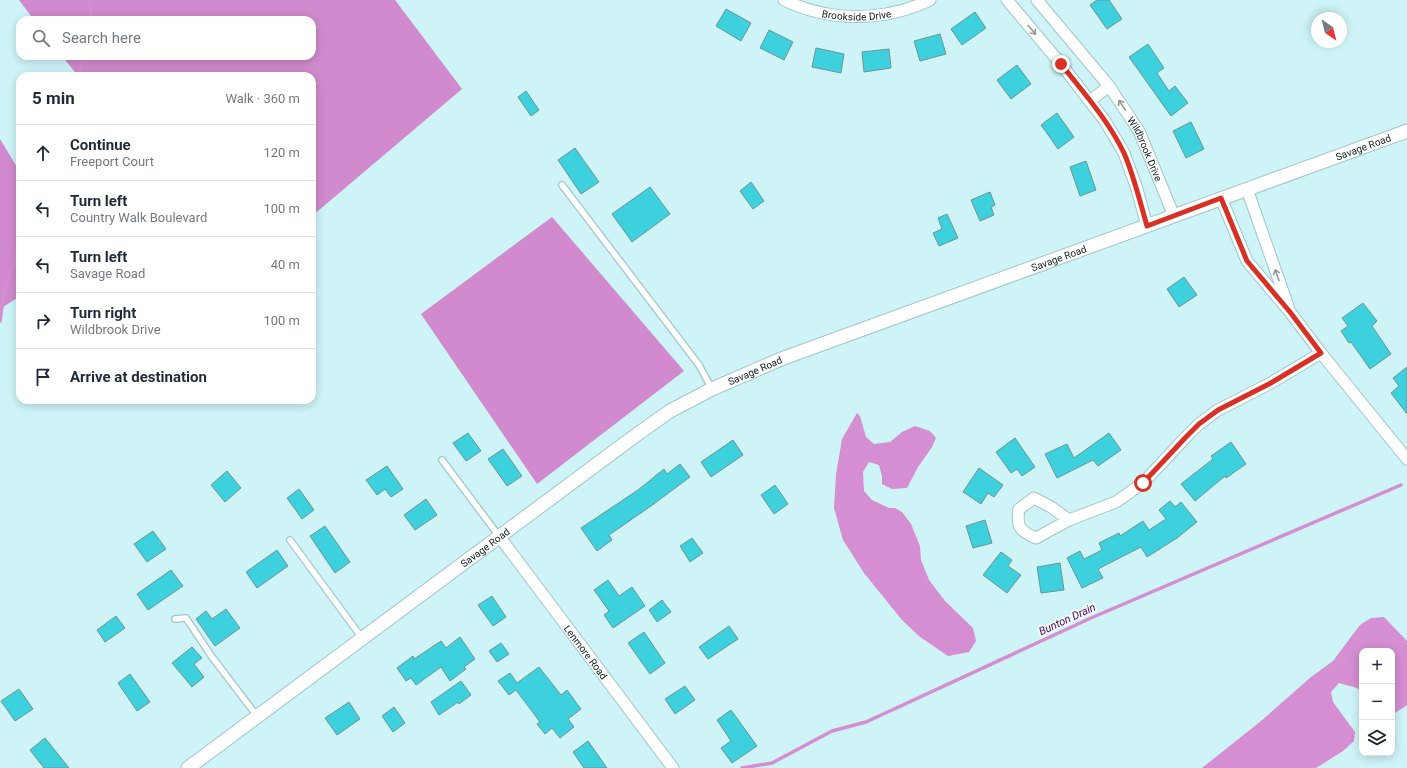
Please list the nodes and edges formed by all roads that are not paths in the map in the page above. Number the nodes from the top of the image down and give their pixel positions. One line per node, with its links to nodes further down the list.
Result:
1 (784, 0): 2 (street, Brookside Drive)
2 (930, 0)
3 (1007, 0): 6 (street, Wildbrook Drive, one-way to 6)
4 (1037, 0): 5 (street, Wildbrook Drive)
5 (1109, 86): 6 (street); 11 (street, Wildbrook Drive, one-way to 5)
6 (1090, 100): 12 (street, Wildbrook Drive)
7 (1407, 131): 9 (street, Savage Road)
8 (562, 185): 15 (lane)
9 (1247, 189): 10 (street, Savage Road); 13 (street, one-way to 9)
10 (1221, 198): 11 (street, Savage Road); 13 (street)
11 (1174, 216): 12 (street, Savage Road)
12 (1147, 226): 15 (street, Savage Road)
13 (1290, 312): 14 (street)
14 (1321, 353): 16 (street); 18 (street)
15 (712, 389): 19 (street, Savage Road)
16 (1407, 459)
17 (442, 460): 19 (lane)
18 (1069, 520)
19 (499, 536): 22 (street, Savage Road); 25 (street, Lenmore Road)
20 (290, 540): 22 (lane)
21 (175, 619): 23 (lane)
22 (362, 638): 23 (street, Savage Road)
23 (257, 716): 24 (street, Savage Road)
24 (188, 768)
25 (673, 768)

